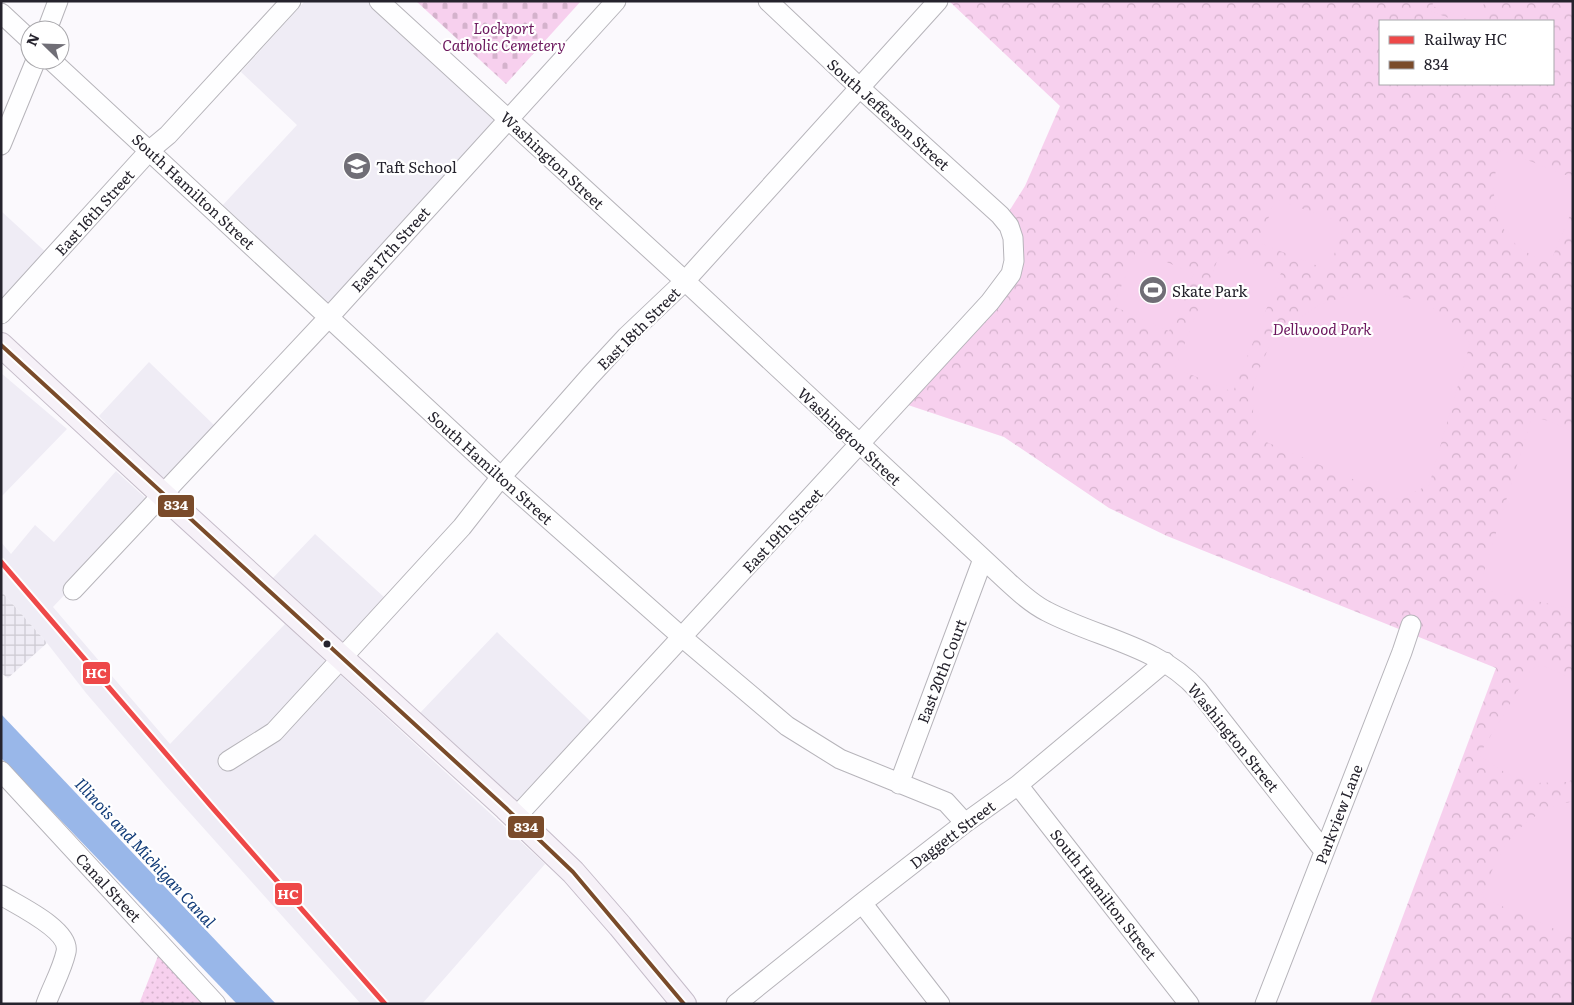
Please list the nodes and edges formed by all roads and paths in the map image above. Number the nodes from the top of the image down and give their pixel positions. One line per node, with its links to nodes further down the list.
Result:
1 (58, 1): 8 (street)
2 (291, 1): 15 (street, East 16th Street)
3 (379, 1): 13 (street, Washington Street)
4 (616, 1): 13 (street, East 17th Street)
5 (768, 1): 12 (street, South Jefferson Street)
6 (938, 1): 12 (street, East 18th Street)
7 (1, 13): 9 (street)
8 (51, 20)
9 (20, 31)
10 (32, 70): 14 (street)
11 (62, 70): 15 (street, South Hamilton Street)
12 (860, 88): 16 (street, South Jefferson Street); 17 (street, East 18th Street)
13 (508, 118): 17 (street, Washington Street); 19 (street, East 17th Street)
14 (1, 146)
15 (150, 150): 18 (street, East 16th Street); 19 (street, South Hamilton Street)
16 (1009, 226): 21 (street, East 19th Street)
17 (685, 281): 21 (street, Washington Street); 22 (street, East 18th Street)
18 (1, 314)
19 (329, 317): 22 (street, South Hamilton Street); 23 (street, East 17th Street)
20 (1, 345): 23 (main road)
21 (860, 445): 24 (street, Washington Street); 27 (street, East 19th Street)
22 (501, 477): 27 (street, South Hamilton Street); 28 (street, East 18th Street)
23 (163, 495): 25 (street, East 17th Street); 28 (main road)
24 (984, 559): 29 (street, Washington Street); 32 (street, East 20th Court)
25 (73, 590)
26 (1411, 625): 36 (street, Parkview Lane)
27 (683, 638): 32 (street, South Hamilton Street); 34 (street, East 19th Street)
28 (341, 658): 30 (street, East 18th Street); 34 (main road)
29 (1165, 662): 33 (street, Daggett Street); 36 (street, Washington Street)
30 (228, 761)
31 (1, 771): 40 (street, Canal Street)
32 (899, 784): 35 (street, South Hamilton Street)
33 (1018, 785): 35 (street, Daggett Street); 44 (street, South Hamilton Street)
34 (516, 818): 41 (main road)
35 (965, 823): 38 (street, Daggett Street)
36 (1324, 851): 45 (street, Parkview Lane)
37 (1, 895): 39 (street)
38 (862, 902): 42 (street, Daggett Street); 43 (street)
39 (46, 1004)
40 (216, 1004)
41 (684, 1004)
42 (736, 1004)
43 (940, 1004)
44 (1189, 1004)
45 (1266, 1004)

